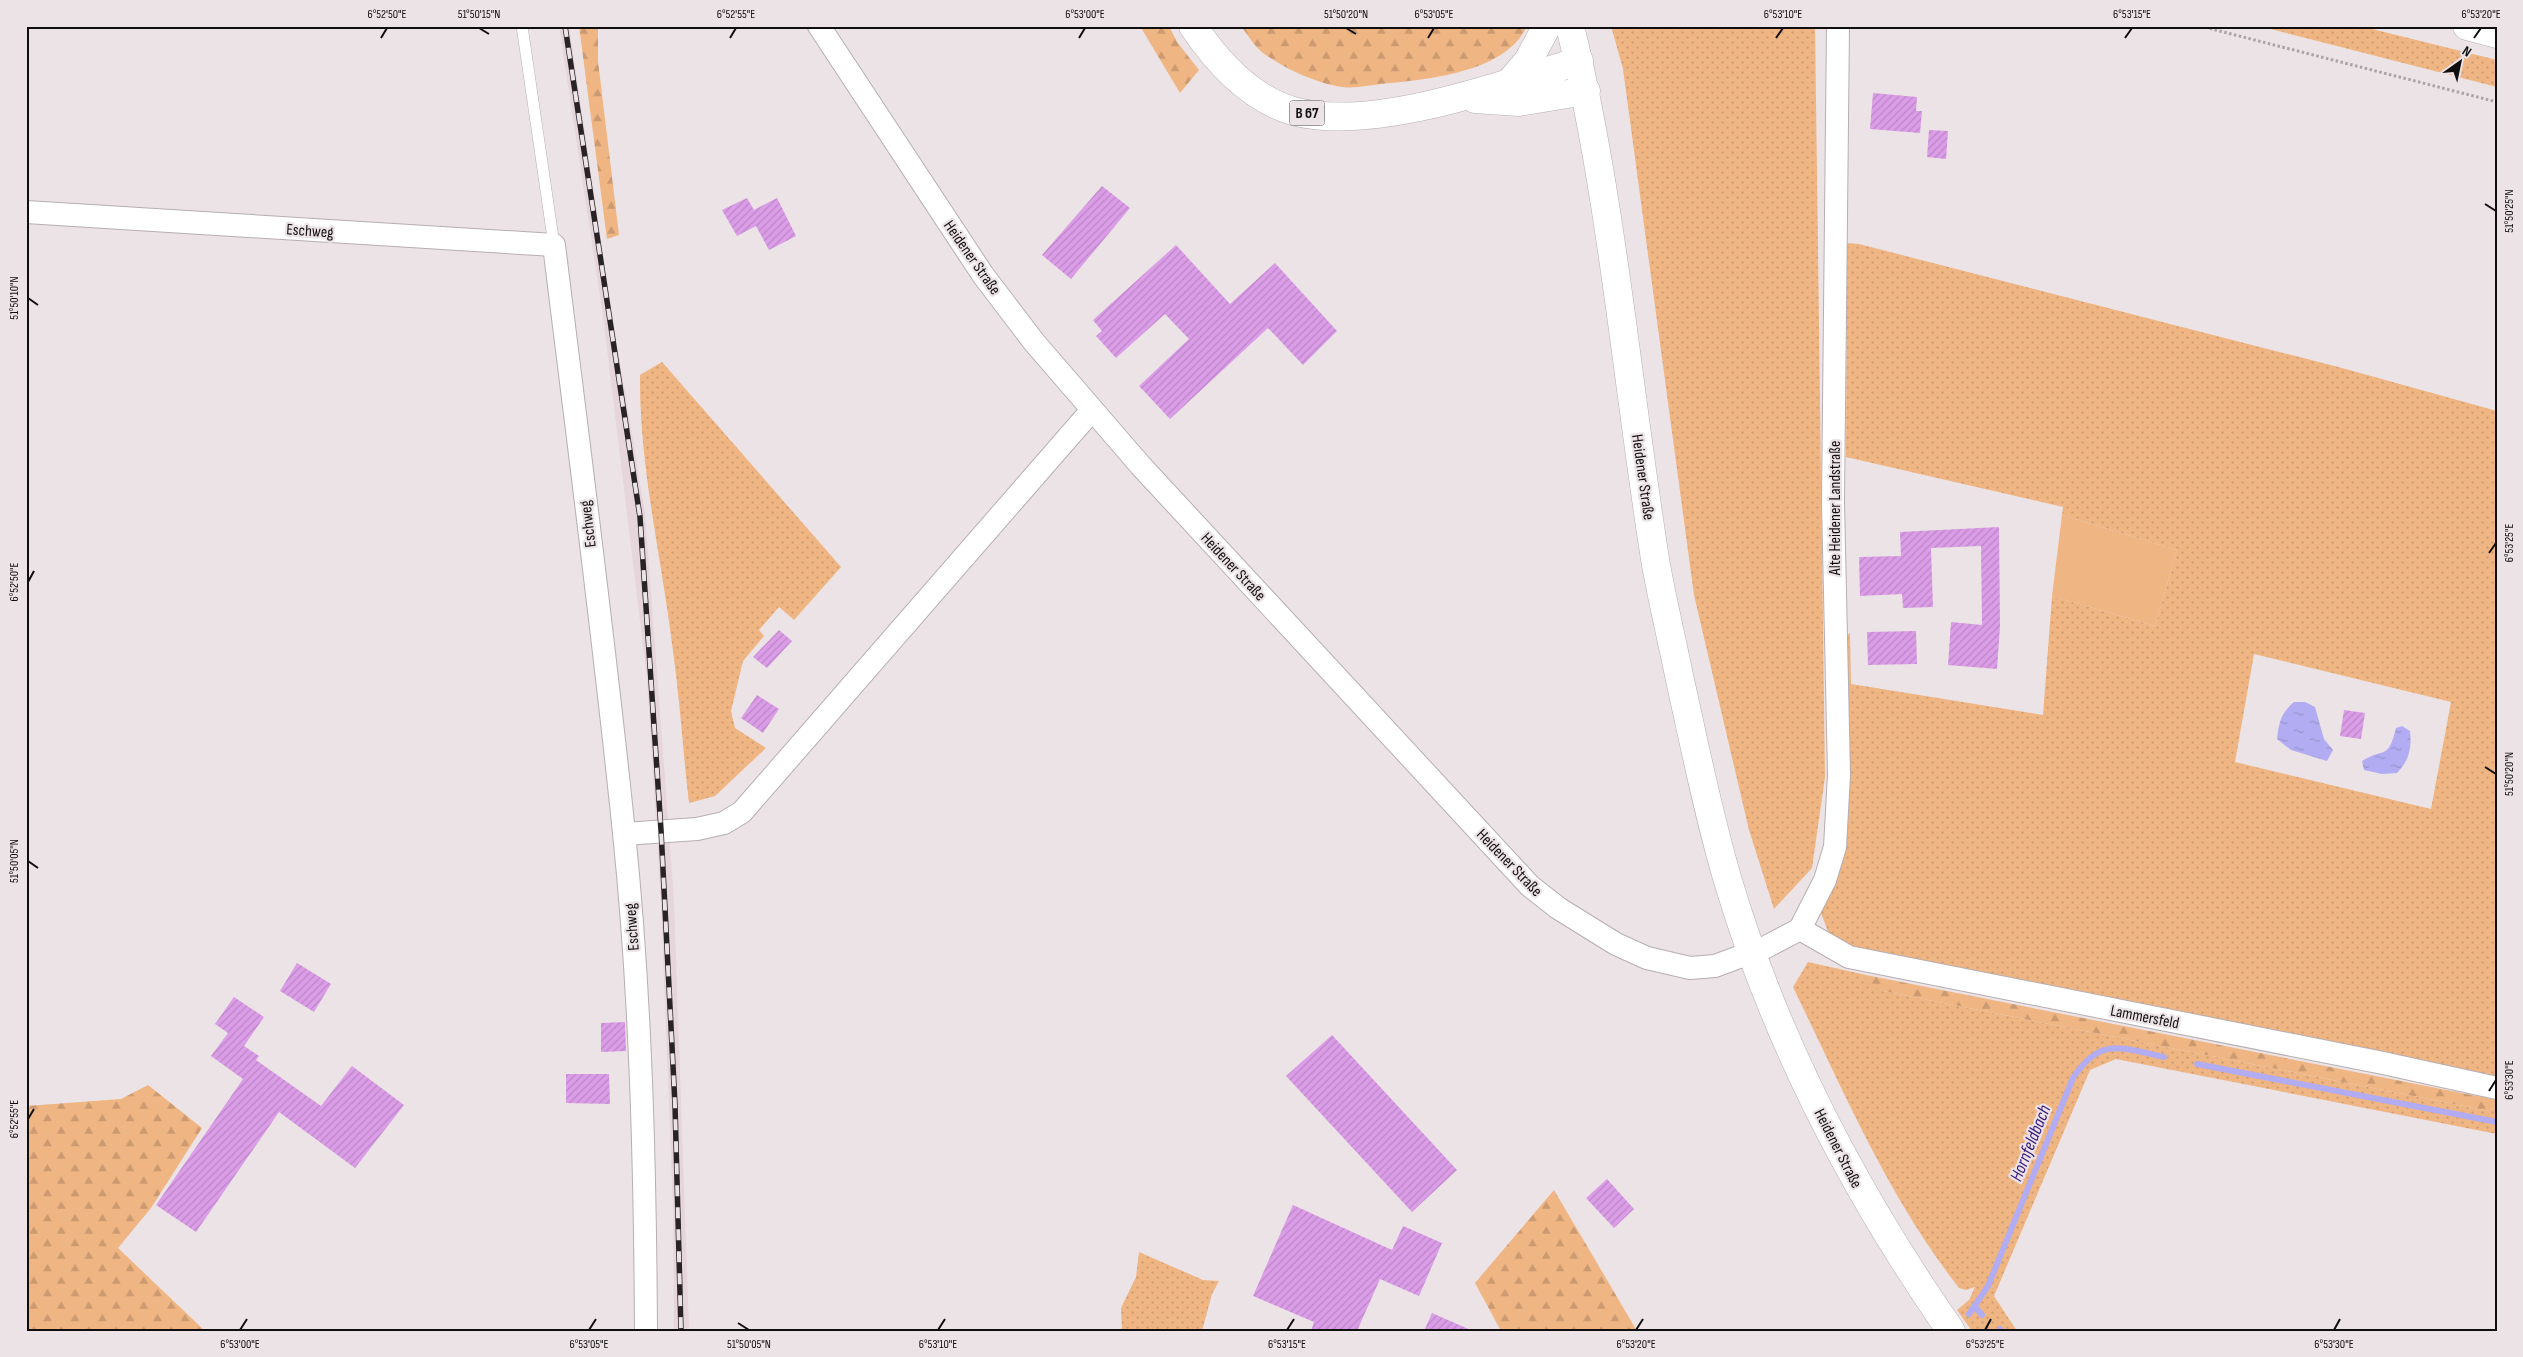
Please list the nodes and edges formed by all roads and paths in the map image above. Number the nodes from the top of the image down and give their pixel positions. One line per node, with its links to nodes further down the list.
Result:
1 (522, 26): 16 (lane)
2 (819, 26): 17 (street, Heidener Straße)
3 (1193, 26): 13 (main road, B 67)
4 (1547, 26): 11 (main road)
5 (1570, 26): 10 (main road, Heidener Straße)
6 (1838, 26): 19 (street, Alte Heidener Landstraße)
7 (2200, 26): 14 (path)
8 (2467, 26): 9 (main road)
9 (2497, 34)
10 (1579, 62): 11 (main road); 12 (main road, Heidener Straße)
11 (1510, 82): 13 (main road)
12 (1586, 91): 13 (main road); 20 (main road, Heidener Straße)
13 (1453, 98)
14 (2497, 102)
15 (26, 212): 16 (street, Eschweg)
16 (554, 245): 18 (street, Eschweg)
17 (1092, 410): 18 (street); 20 (street, Heidener Straße)
18 (624, 834): 22 (street, Eschweg)
19 (1800, 929): 20 (street); 21 (street, Lammersfeld)
20 (1752, 952): 23 (main road, Heidener Straße)
21 (2497, 1088)
22 (646, 1331)
23 (1951, 1331)

